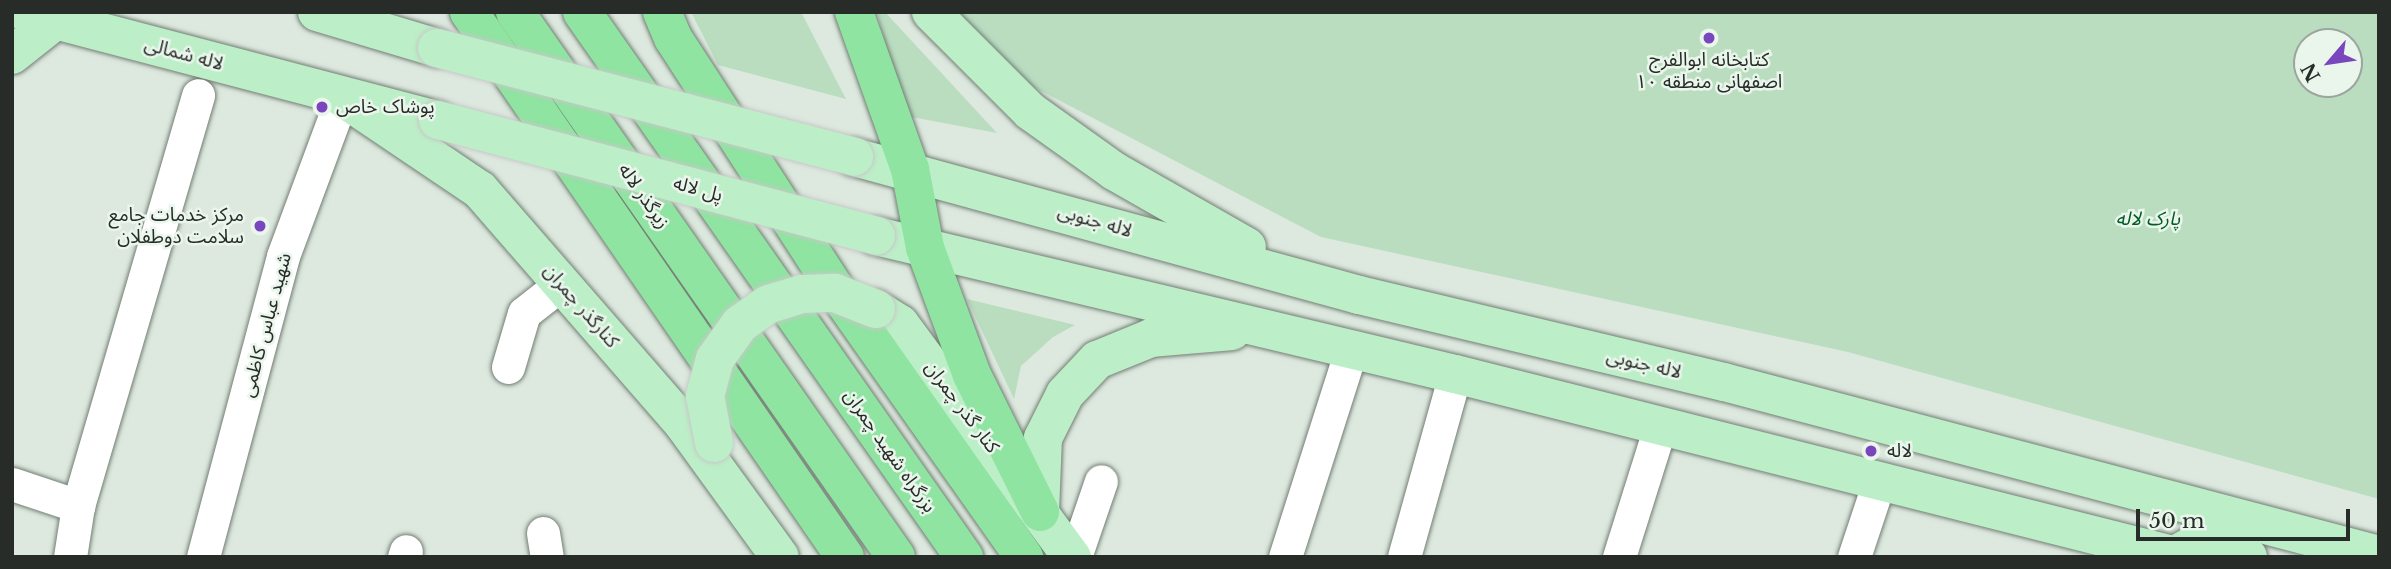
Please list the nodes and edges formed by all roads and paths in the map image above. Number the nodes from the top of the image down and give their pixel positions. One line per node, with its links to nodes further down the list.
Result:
1 (317, 12): 13 (main road, لاله جنوبی, bridge)
2 (469, 12): 34 (highway)
3 (515, 12): 35 (highway, زیرگذر لاله)
4 (582, 12): 36 (highway, بزرگراه شهید چمران)
5 (662, 12): 37 (highway)
6 (854, 12): 13 (highway)
7 (931, 12): 15 (main road)
8 (40, 16): 9 (main road); 11 (main road, لاله شمالی)
9 (12, 55)
10 (198, 95): 25 (street)
11 (342, 97): 12 (main road, لاله شمالی); 16 (main road, کنارگذر چمران); 32 (street, شهید عباس کاظمی)
12 (438, 120): 14 (main road, پل لاله, bridge)
13 (910, 169): 14 (highway); 15 (main road, لاله جنوبی)
14 (925, 248): 17 (main road); 26 (highway)
15 (1310, 281): 29 (main road, لاله جنوبی)
16 (561, 284): 19 (street); 27 (main road, کنارگذر چمران)
17 (1266, 328): 18 (main road); 26 (main road)
18 (1351, 350): 20 (main road); 39 (street)
19 (508, 367)
20 (1455, 374): 21 (main road); 40 (street)
21 (1660, 426): 23 (main road); 41 (street)
22 (1101, 481): 38 (street)
23 (1879, 482): 28 (main road); 42 (street)
24 (12, 484): 25 (street)
25 (78, 506): 31 (street)
26 (1041, 512): 27 (main road, کنار گذر چمران, bridge); 38 (main road)
27 (751, 517): 33 (main road, کنارگذر چمران)
28 (2105, 548): 30 (main road)
29 (2379, 555)
30 (2178, 556): 43 (main road)
31 (70, 557)
32 (203, 557)
33 (780, 557)
34 (845, 557)
35 (896, 557)
36 (964, 557)
37 (1024, 557)
38 (1074, 557)
39 (1285, 557)
40 (1404, 557)
41 (1619, 557)
42 (1854, 557)
43 (2248, 557)

